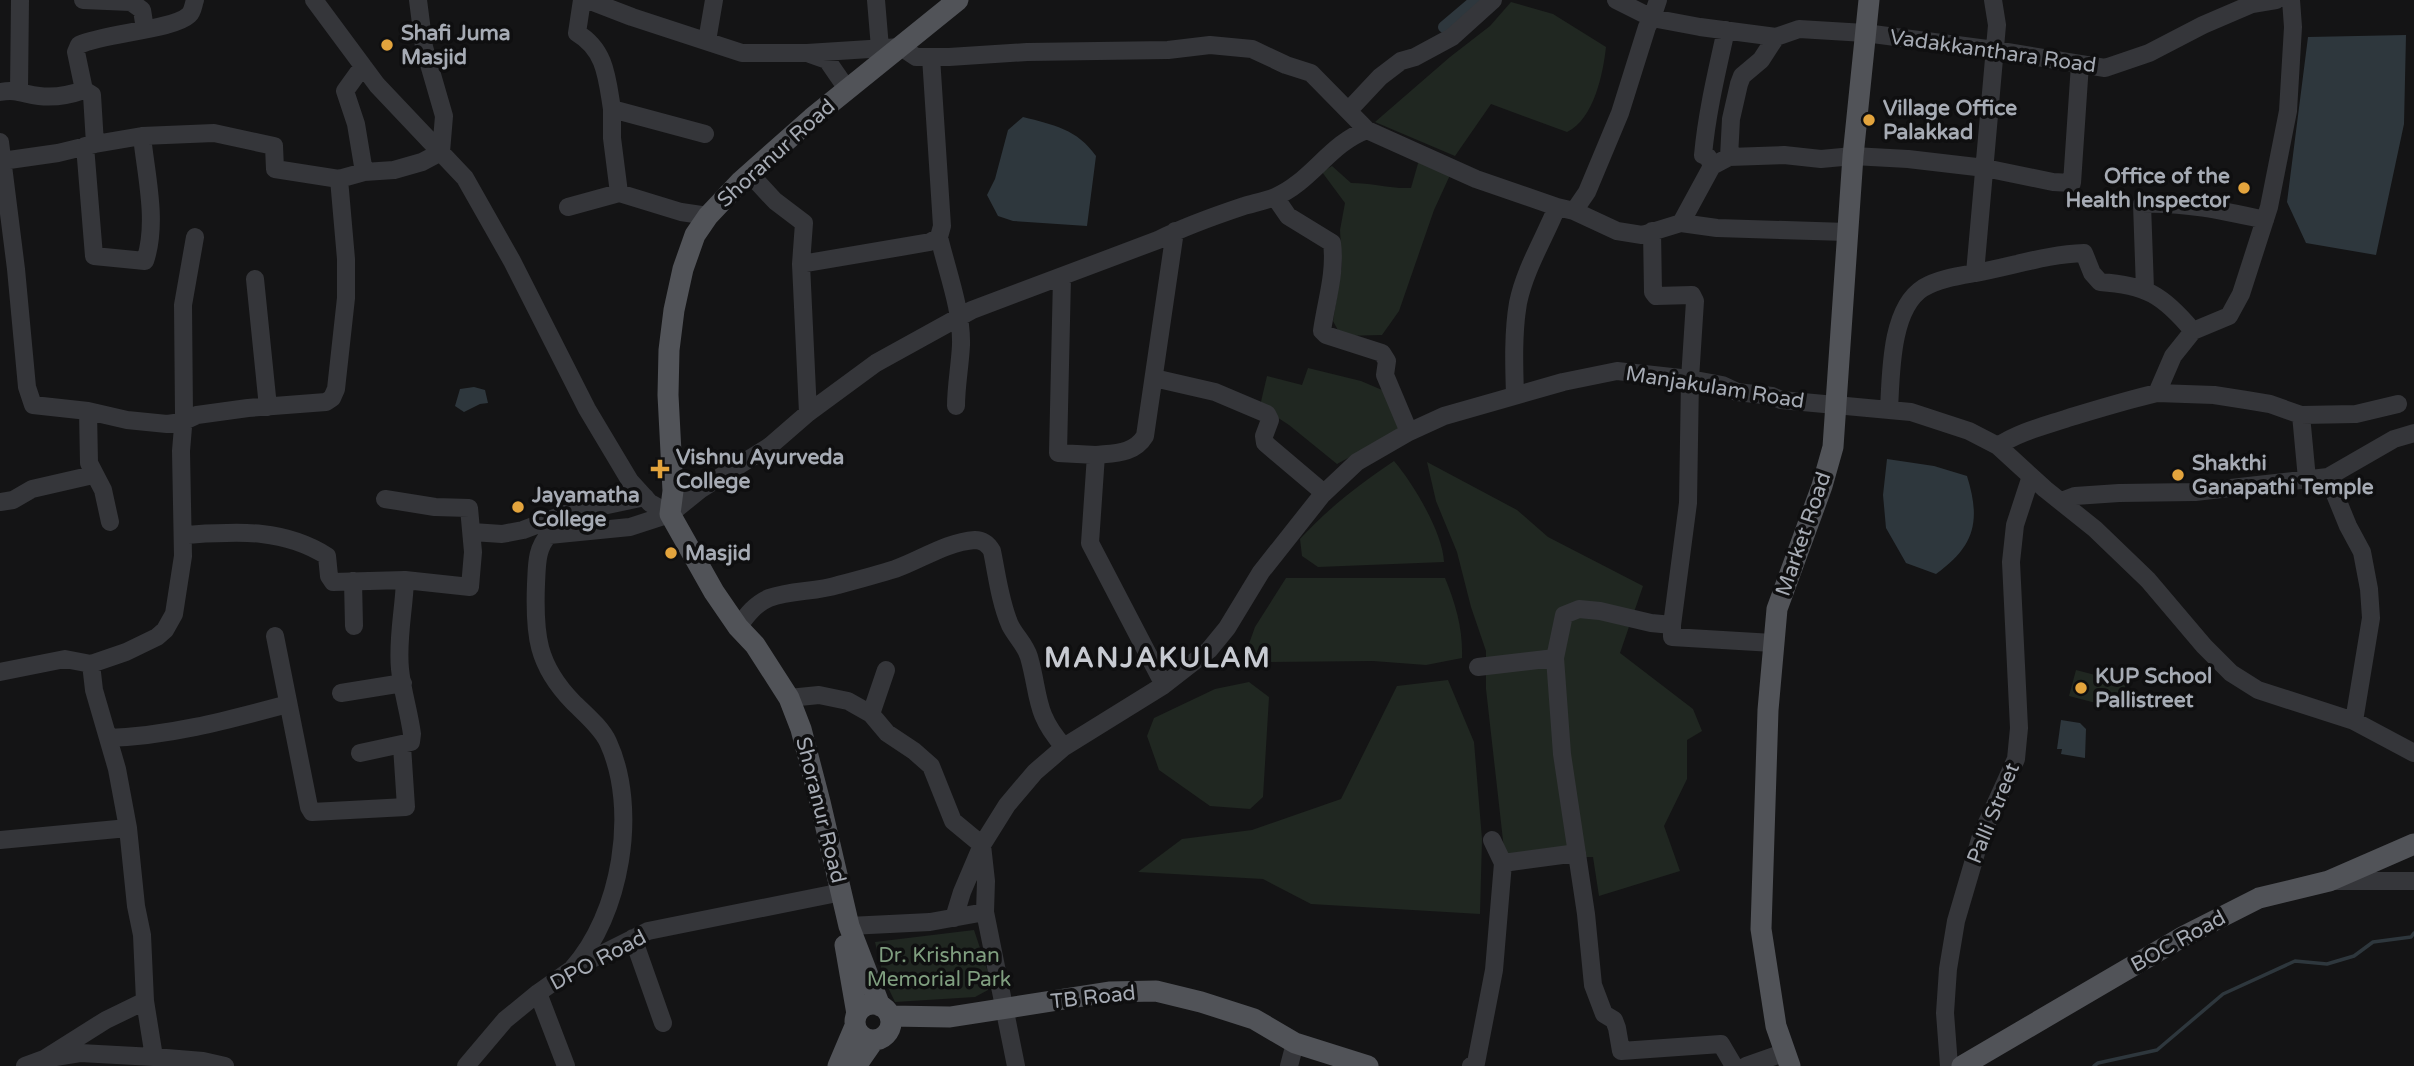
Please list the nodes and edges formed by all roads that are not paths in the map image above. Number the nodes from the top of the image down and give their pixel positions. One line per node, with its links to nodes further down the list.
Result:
1 (20, 0): 31 (street)
2 (83, 0): 19 (street)
3 (195, 0): 19 (street)
4 (314, 0): 29 (street)
5 (418, 0): 41 (street)
6 (582, 0): 34 (street)
7 (587, 0): 23 (street)
8 (714, 0): 23 (street)
9 (876, 0): 24 (street)
10 (958, 0): 24 (main road, Shoranur Road)
11 (1493, 0): 35 (street)
12 (1616, 0): 18 (street)
13 (1658, 0): 18 (street)
14 (1869, 0): 21 (main road, Market Road)
15 (1993, 0): 25 (street)
16 (2271, 0): 28 (street, Vadakkanthara Road)
17 (2291, 0): 55 (street)
18 (1652, 18): 20 (street); 53 (street)
19 (145, 29): 32 (street)
20 (1726, 30): 22 (street); 45 (street)
21 (1866, 33): 22 (street, Vadakkanthara Road); 25 (street, Vadakkanthara Road); 42 (main road, Market Road)
22 (1776, 37): 43 (street)
23 (707, 41): 26 (street)
24 (891, 48): 26 (street); 27 (street); 30 (main road, Shoranur Road)
25 (1995, 50): 28 (street, Vadakkanthara Road); 46 (street)
26 (807, 53): 30 (street)
27 (931, 57): 35 (street); 61 (street)
28 (2080, 64): 46 (street)
29 (363, 66): 41 (street); 47 (street)
30 (847, 89): 48 (main road, Shoranur Road)
31 (19, 90): 32 (street); 33 (street)
32 (84, 90): 40 (street)
33 (0, 92)
34 (612, 109): 37 (street); 50 (street)
35 (1349, 110): 36 (street)
36 (1367, 130): 51 (street); 53 (street)
37 (705, 134)
38 (142, 136): 40 (street); 40 (street); 49 (street)
39 (0, 142): 44 (street)
40 (90, 145): 44 (street)
41 (441, 152): 47 (street); 94 (street)
42 (1853, 156): 43 (street); 46 (street); 59 (main road, Market Road)
43 (1729, 158): 45 (street)
44 (2, 161): 78 (street)
45 (1712, 166): 56 (street)
46 (1985, 168): 63 (street)
47 (364, 172): 49 (street)
48 (749, 173): 54 (main road, Shoranur Road); 62 (street)
49 (339, 179): 76 (street)
50 (619, 193): 52 (street); 54 (street)
51 (1275, 197): 57 (street); 82 (street)
52 (568, 207)
53 (1565, 209): 58 (street); 72 (street)
54 (708, 216): 94 (main road, Shoranur Road)
55 (2265, 220): 66 (street); 68 (street)
56 (1681, 223): 58 (street); 59 (street)
57 (1175, 231): 64 (street); 69 (street)
58 (1652, 231): 70 (street)
59 (1847, 232): 73 (main road, Market Road)
60 (195, 237): 81 (street)
61 (939, 237): 62 (street); 67 (street)
62 (801, 264): 79 (street)
63 (1975, 273): 66 (street); 77 (street)
64 (1062, 277): 67 (street); 85 (street)
65 (255, 279): 76 (street)
66 (2145, 289): 68 (street)
67 (958, 317): 75 (street); 79 (street)
68 (2193, 331): 71 (street)
69 (1154, 378): 85 (street); 90 (street)
70 (1690, 379): 72 (street, Manjakulam Road); 73 (street, Manjakulam Road); 100 (street)
71 (2157, 394): 80 (street); 84 (street)
72 (1515, 395): 82 (street, Manjakulam Road)
73 (1837, 404): 77 (street, Manjakulam Road); 104 (main road, Market Road)
74 (2398, 404): 80 (street)
75 (956, 406)
76 (268, 407): 81 (street)
77 (1889, 410): 84 (street, Manjakulam Road)
78 (88, 411): 81 (street); 86 (street)
79 (808, 413): 94 (street)
80 (2301, 415): 89 (street)
81 (182, 422): 97 (street)
82 (1409, 432): 90 (street, Manjakulam Road)
83 (2414, 433): 88 (street)
84 (1998, 446): 87 (street, Manjakulam Road)
85 (1096, 455): 111 (street)
86 (93, 475): 92 (street); 95 (street)
87 (2031, 476): 93 (street, Manjakulam Road); 159 (street, Palli Street)
88 (2329, 477): 89 (street); 116 (street)
89 (2307, 479): 93 (street)
90 (1324, 493): 111 (street, Manjakulam Road)
91 (385, 499): 96 (street)
92 (0, 502)
93 (2062, 502): 116 (street, Manjakulam Road)
94 (661, 503): 96 (street); 102 (main road, Shoranur Road); 136 (street)
95 (110, 522)
96 (472, 532): 98 (street)
97 (183, 535): 99 (street); 106 (street)
98 (405, 580): 99 (street); 110 (street)
99 (354, 581): 101 (street)
100 (1672, 625): 104 (street); 105 (street)
101 (355, 626)
102 (738, 627): 113 (main road, Shoranur Road); 119 (street); 131 (main road, Shoranur Road)
103 (275, 636): 114 (street)
104 (1773, 643): 146 (main road, Market Road)
105 (1555, 658): 107 (street); 127 (street)
106 (91, 664): 109 (street); 117 (street)
107 (1478, 667)
108 (886, 670): 115 (street)
109 (0, 672)
110 (404, 683): 112 (street); 118 (street)
111 (1164, 685): 119 (street, Manjakulam Road)
112 (341, 693)
113 (789, 698): 115 (street); 131 (main road, Shoranur Road)
114 (288, 704): 117 (street); 118 (street)
115 (871, 714): 126 (street)
116 (2354, 720): 121 (street, Manjakulam Road)
117 (108, 738): 122 (street)
118 (402, 746): 120 (street)
119 (1064, 747): 126 (street, Manjakulam Road)
120 (360, 753)
121 (2414, 753)
122 (128, 828): 123 (street); 138 (street)
123 (0, 839)
124 (1492, 840): 128 (street)
125 (2414, 844): 129 (main road)
126 (982, 845): 132 (street); 133 (street, Manjakulam Road)
127 (1577, 853): 128 (street); 157 (street)
128 (1503, 863): 156 (street)
129 (2329, 881): 130 (street, BOC Road); 160 (main road, BOC Road)
130 (2414, 881)
131 (837, 893): 134 (main road, Shoranur Road); 135 (street, DPO Road); 140 (main road, Shoranur Road)
132 (985, 912): 133 (street); 139 (street)
133 (954, 918): 134 (street)
134 (849, 926): 142 (main road, Shoranur Road)
135 (633, 938): 136 (street, DPO Road); 141 (street)
136 (572, 970): 137 (street, DPO Road)
137 (538, 993): 149 (street, DPO Road); 150 (street)
138 (145, 1001): 144 (street); 145 (street)
139 (1004, 1009): 142 (main road, TB Road); 143 (main road, TB Road); 153 (street)
140 (856, 1020): 142 (main road); 142 (main road); 151 (main road)
141 (663, 1023)
142 (882, 1024): 152 (main road)
143 (1295, 1043): 154 (street); 155 (main road, TB Road)
144 (154, 1057): 145 (street); 148 (street)
145 (44, 1059): 147 (street)
146 (1788, 1059): 158 (street)
147 (25, 1066)
148 (225, 1066)
149 (466, 1066)
150 (566, 1066)
151 (838, 1066)
152 (856, 1066)
153 (1016, 1066)
154 (1289, 1066)
155 (1368, 1066)
156 (1471, 1066)
157 (1734, 1066)
158 (1746, 1066)
159 (1948, 1066)
160 (1962, 1066)

